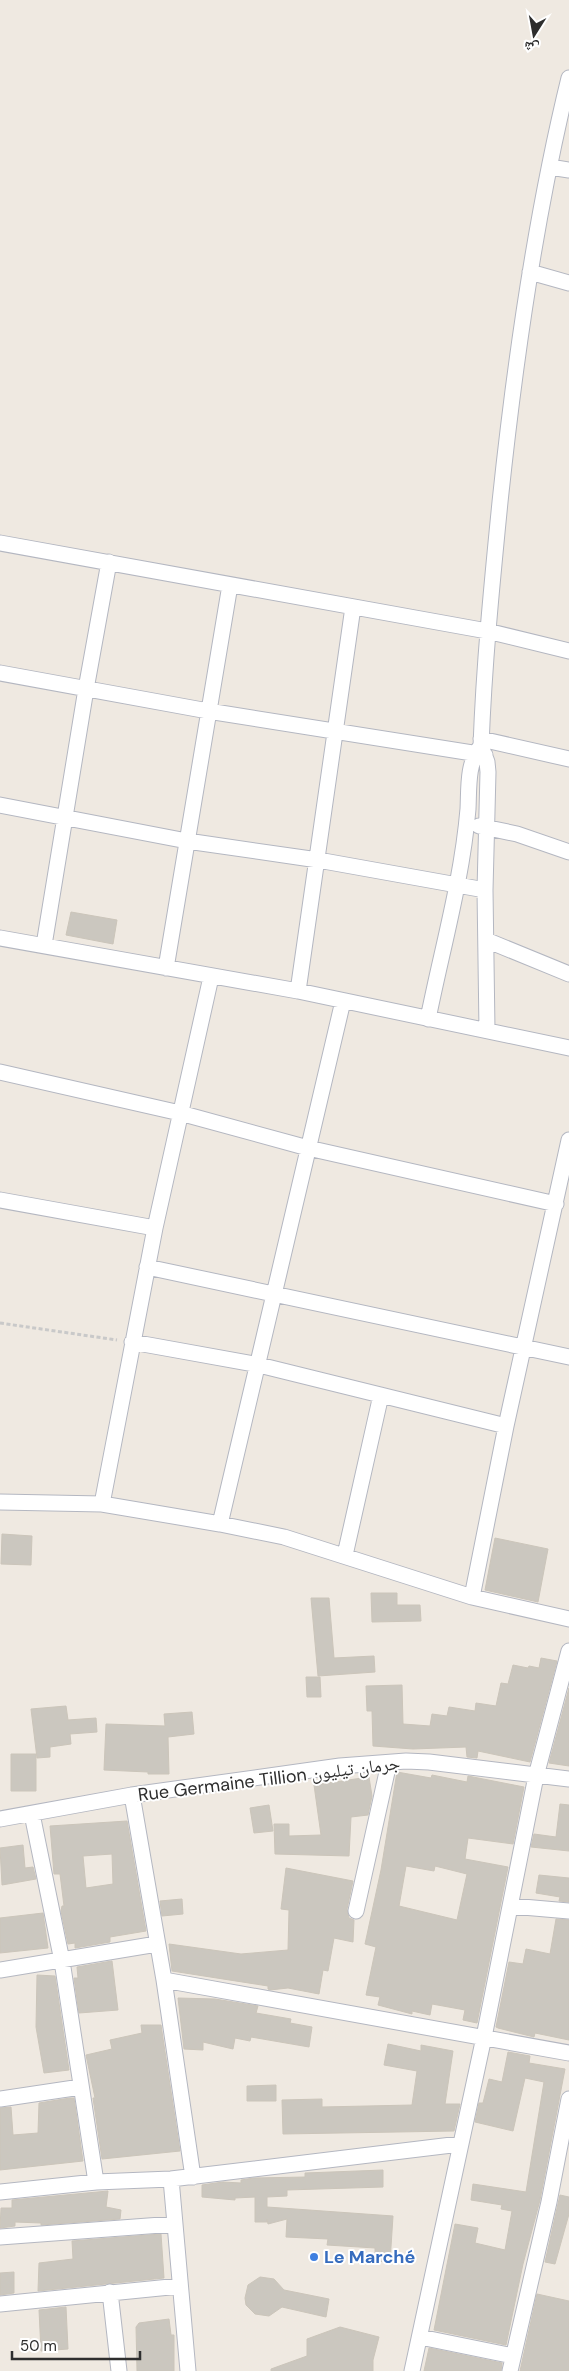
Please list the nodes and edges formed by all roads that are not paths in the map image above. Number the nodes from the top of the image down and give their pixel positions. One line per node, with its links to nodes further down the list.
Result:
1 (569, 78): 2 (street)
2 (567, 96): 3 (street)
3 (550, 167): 4 (street); 5 (street)
4 (569, 170)
5 (530, 272): 6 (street); 11 (street)
6 (569, 283)
7 (0, 543): 8 (street)
8 (109, 562): 9 (street); 14 (street)
9 (230, 585): 10 (street); 15 (street)
10 (353, 607): 11 (street); 16 (street)
11 (487, 631): 12 (street); 17 (street)
12 (569, 650)
13 (0, 673): 14 (street)
14 (86, 689): 15 (street); 20 (street)
15 (208, 711): 16 (street); 23 (street)
16 (335, 730): 17 (street); 25 (street)
17 (481, 749): 18 (street); 21 (street); 22 (street)
18 (569, 759)
19 (0, 805): 20 (street)
20 (65, 818): 23 (street); 30 (street)
21 (466, 824): 22 (street); 26 (street)
22 (488, 828): 24 (street); 27 (street)
23 (187, 841): 25 (street); 31 (street)
24 (569, 852)
25 (318, 860): 26 (street); 34 (street)
26 (456, 885): 27 (street); 36 (street)
27 (484, 890): 29 (street)
28 (0, 938): 30 (street)
29 (486, 940): 32 (street); 37 (street)
30 (44, 945): 31 (street)
31 (166, 968): 33 (street)
32 (569, 974)
33 (210, 977): 34 (street); 40 (street)
34 (298, 991): 35 (street)
35 (343, 1001): 36 (street); 42 (street)
36 (428, 1019): 37 (street)
37 (487, 1030): 38 (street)
38 (569, 1048)
39 (0, 1072): 40 (street)
40 (180, 1113): 42 (street); 45 (street)
41 (569, 1140): 44 (street)
42 (308, 1148): 44 (street); 47 (street)
43 (0, 1200): 45 (street)
44 (556, 1204): 49 (street)
45 (155, 1228): 46 (street)
46 (147, 1267): 47 (street); 48 (street)
47 (275, 1294): 49 (street); 51 (street)
48 (132, 1342): 51 (street); 55 (street)
49 (524, 1348): 50 (street); 53 (street)
50 (569, 1357)
51 (259, 1364): 52 (street); 56 (street)
52 (380, 1394): 53 (street); 57 (street)
53 (506, 1426): 58 (street)
54 (0, 1502): 55 (street)
55 (102, 1504): 56 (street)
56 (220, 1524): 57 (street)
57 (345, 1555): 58 (street)
58 (472, 1596): 59 (street)
59 (569, 1619)
60 (569, 1651): 62 (street)
61 (389, 1763): 62 (street, Rue Germaine Tillion جرمان تيليون); 64 (street, Rue Germaine Tillion جرمان تيليون); 68 (street)
62 (536, 1776): 63 (street, Rue Germaine Tillion جرمان تيليون); 67 (street)
63 (569, 1779)
64 (132, 1795): 65 (street, Rue Germaine Tillion جرمان تيليون); 70 (street)
65 (32, 1814): 66 (street, Rue Germaine Tillion جرمان تيليون); 71 (street)
66 (0, 1819)
67 (511, 1906): 69 (street); 74 (street)
68 (356, 1911)
69 (569, 1911)
70 (157, 1944): 71 (street); 73 (street)
71 (62, 1961): 72 (street); 76 (street)
72 (0, 1970)
73 (164, 1980): 74 (street); 80 (street)
74 (484, 2037): 75 (street); 79 (street)
75 (569, 2053)
76 (81, 2086): 77 (street); 82 (street)
77 (0, 2099)
78 (569, 2100): 90 (street)
79 (460, 2144): 80 (street); 89 (street)
80 (193, 2177): 81 (street)
81 (171, 2179): 82 (street); 84 (street)
82 (96, 2182): 83 (street)
83 (0, 2192)
84 (175, 2224): 85 (street); 86 (street)
85 (0, 2237)
86 (180, 2286): 87 (street); 92 (street)
87 (110, 2292): 88 (street); 91 (street)
88 (0, 2304)
89 (420, 2337): 90 (street); 93 (street)
90 (512, 2364)
91 (119, 2371)
92 (188, 2371)
93 (412, 2371)

